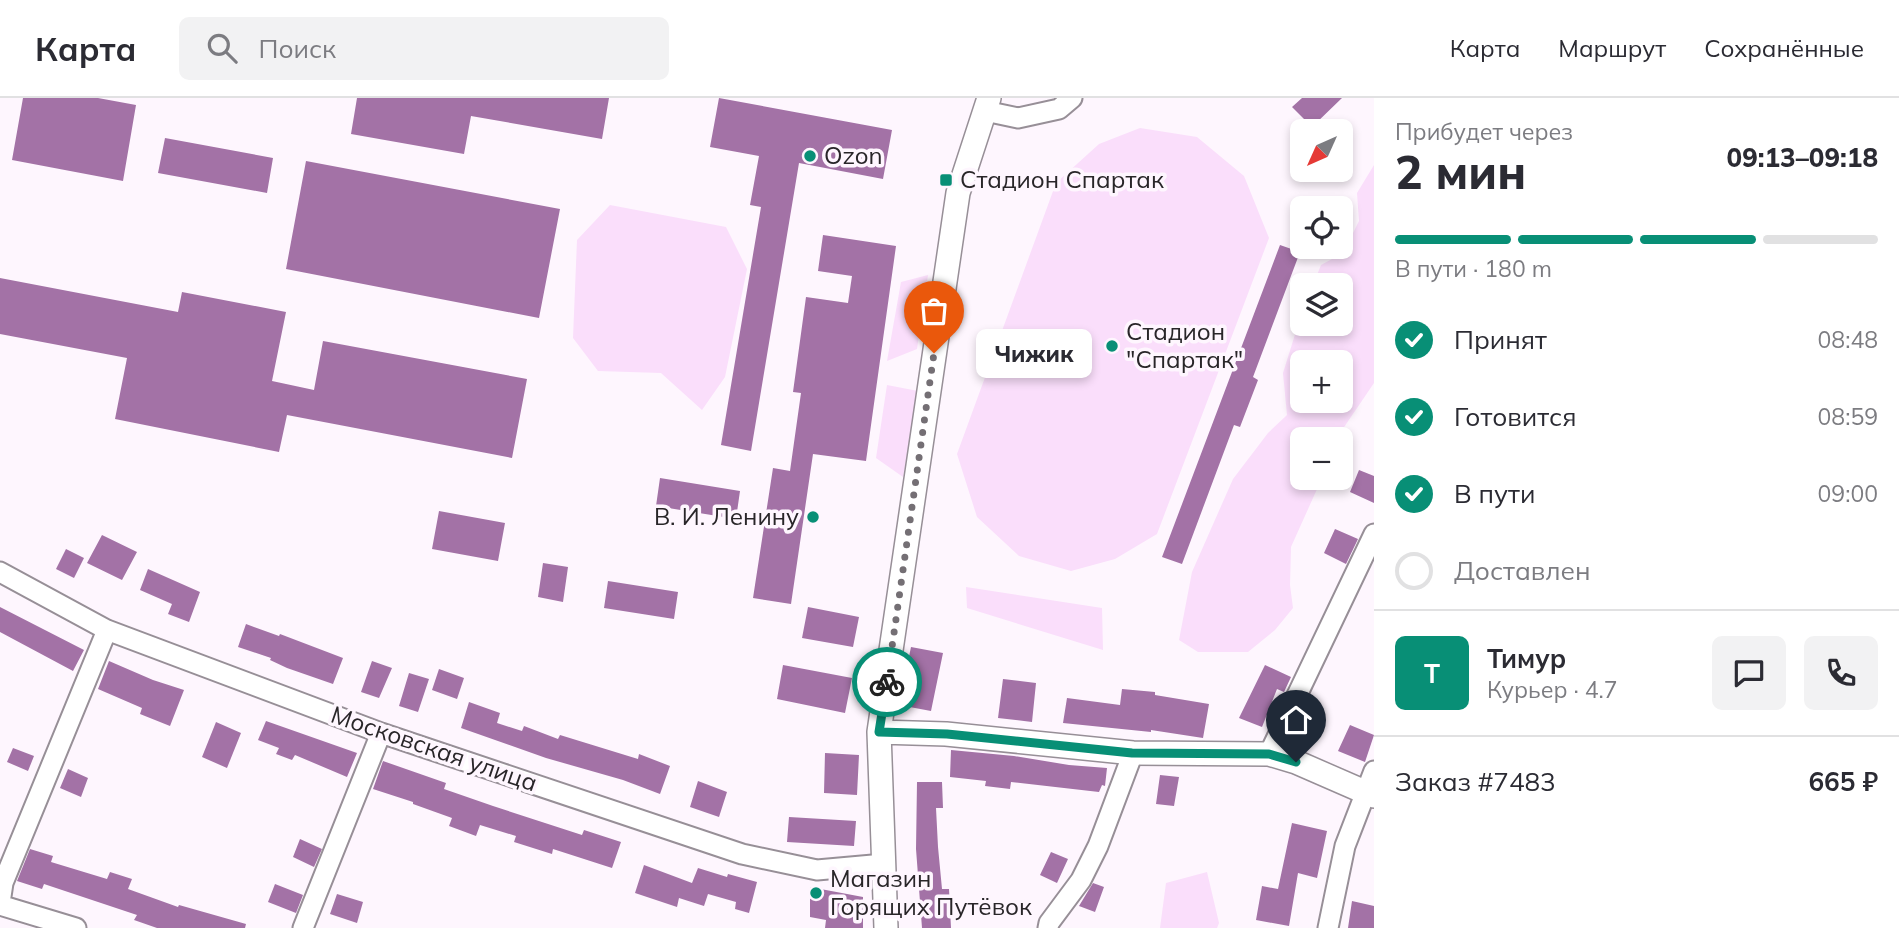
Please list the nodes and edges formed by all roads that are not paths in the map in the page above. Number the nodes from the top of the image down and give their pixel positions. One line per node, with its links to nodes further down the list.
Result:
1 (1072, 98): 2 (street)
2 (987, 105): 6 (street)
3 (1374, 534): 9 (street)
4 (0, 572): 5 (street, Московская улица)
5 (107, 630): 7 (street, Московская улица); 12 (street)
6 (879, 732): 8 (street); 11 (street)
7 (381, 733): 11 (street, Московская улица); 14 (street)
8 (1132, 753): 9 (street); 16 (street)
9 (1269, 754): 10 (street)
10 (1371, 786): 17 (street)
11 (884, 864): 15 (street)
12 (0, 904): 13 (street)
13 (76, 928)
14 (303, 928)
15 (886, 928)
16 (1048, 928)
17 (1328, 928)

